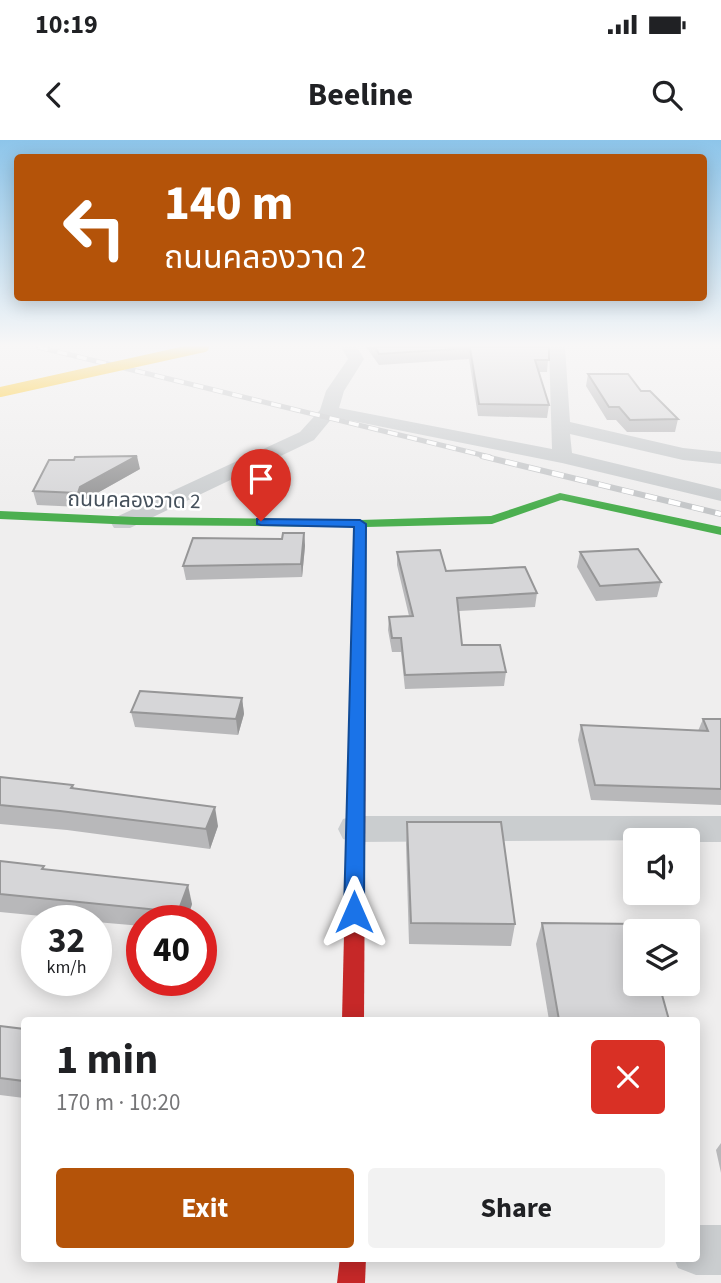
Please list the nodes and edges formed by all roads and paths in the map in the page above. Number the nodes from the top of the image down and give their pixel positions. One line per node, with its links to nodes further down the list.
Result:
1 (332, 400): 3 (street)
2 (560, 400): 4 (street)
3 (329, 411): 5 (street); 9 (street)
4 (562, 426): 5 (street); 6 (street)
5 (562, 457): 7 (street)
6 (721, 458)
7 (721, 495)
8 (0, 515): 9 (street, ถนนคลองวาด 2)
9 (122, 523): 10 (street, ถนนคลองวาด 2)
10 (360, 524): 11 (street, ถนนคลองวาด 2); 12 (street)
11 (721, 531)
12 (355, 829): 13 (street); 14 (street)
13 (721, 829)
14 (354, 1017)
15 (700, 1250): 16 (street)
16 (721, 1250)
17 (353, 1262): 18 (street)
18 (351, 1283)

